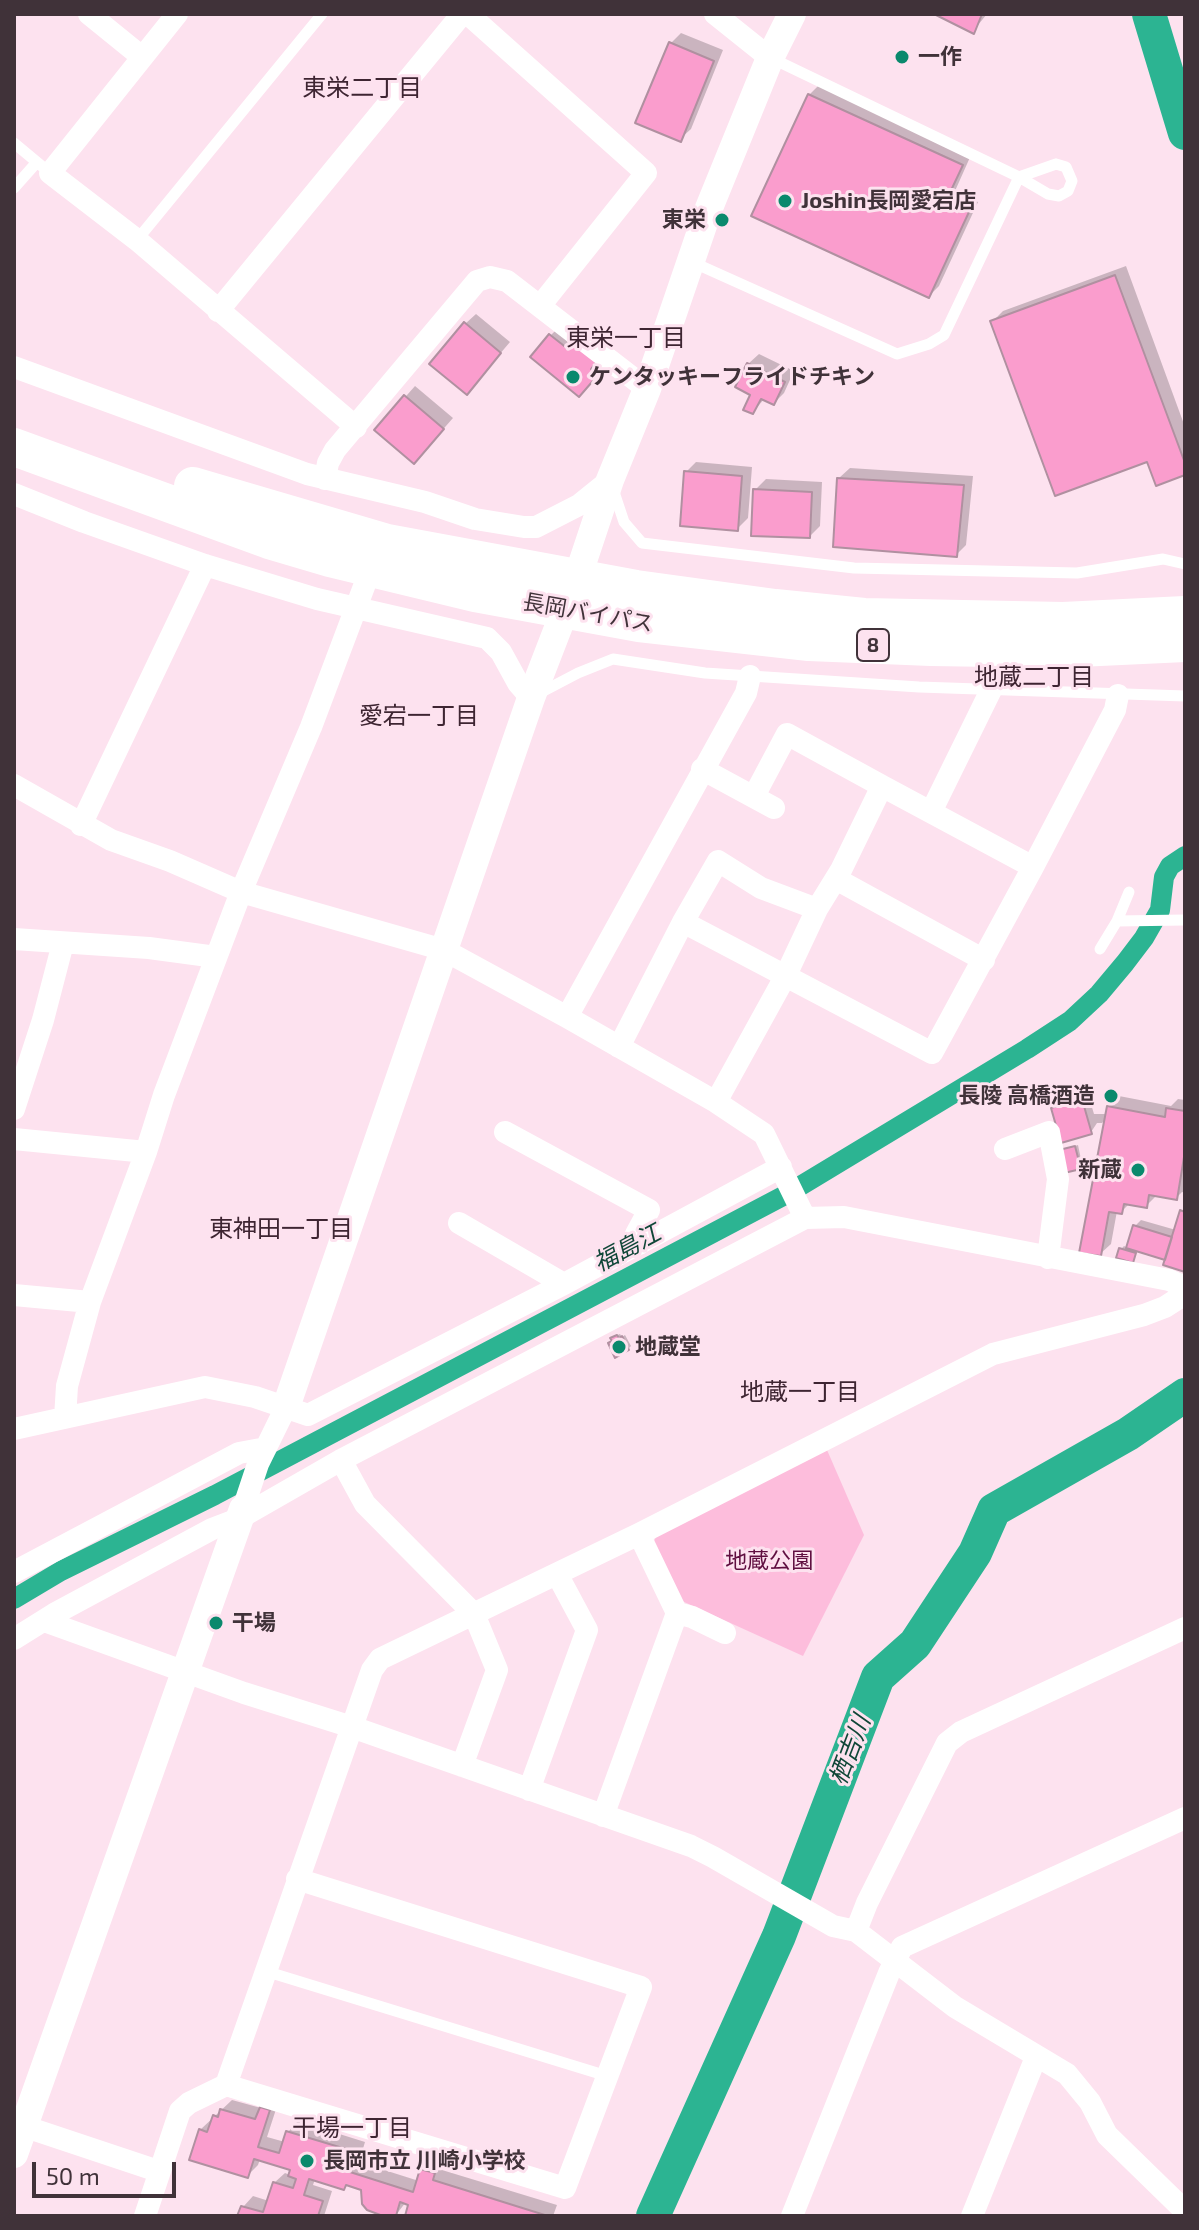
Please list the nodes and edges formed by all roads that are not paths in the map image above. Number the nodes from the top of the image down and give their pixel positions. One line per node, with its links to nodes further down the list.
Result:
1 (89, 14): 7 (street)
2 (177, 14): 7 (street)
3 (322, 14): 12 (lane)
4 (465, 14): 14 (street); 15 (street)
5 (715, 14): 8 (street)
6 (792, 14): 8 (street)
7 (142, 57): 10 (street)
8 (770, 58): 13 (street); 13 (lane)
9 (14, 143): 10 (lane)
10 (43, 167): 11 (lane); 12 (street)
11 (14, 188)
12 (137, 240): 15 (street)
13 (690, 261): 17 (street)
14 (540, 306): 17 (street); 19 (street)
15 (218, 311): 19 (street)
16 (14, 367): 21 (street)
17 (647, 389): 22 (street)
18 (14, 421): 24 (highway, 長岡バイパス / 8)
19 (356, 427): 21 (street)
20 (14, 447): 27 (highway, 長岡バイパス / 8)
21 (316, 476): 22 (street); 24 (street)
22 (610, 480): 25 (lane); 28 (street)
23 (14, 494): 26 (street)
24 (294, 517): 28 (highway, 長岡バイパス / 8)
25 (1185, 564)
26 (205, 565): 29 (street); 43 (street)
27 (371, 568): 28 (highway, 長岡バイパス / 8); 29 (street)
28 (570, 594): 30 (highway, 長岡バイパス / 8); 31 (highway, 長岡バイパス / 8); 36 (street)
29 (356, 608): 36 (street); 46 (street)
30 (1185, 615)
31 (1185, 643)
32 (750, 676): 33 (lane); 36 (lane); 37 (street)
33 (991, 690): 34 (lane); 42 (street)
34 (1118, 695): 35 (lane); 44 (street)
35 (1185, 696)
36 (531, 698): 55 (street)
37 (702, 769): 40 (street); 59 (street)
38 (14, 785): 43 (street)
39 (882, 786): 40 (street); 42 (street); 45 (street)
40 (754, 796): 41 (street)
41 (774, 808)
42 (931, 812): 44 (street)
43 (81, 825): 46 (street)
44 (1033, 867): 57 (street)
45 (836, 879): 48 (street); 57 (street)
46 (241, 892): 55 (street); 56 (street)
47 (1129, 892): 50 (lane)
48 (817, 909): 51 (street); 58 (street)
49 (1185, 920): 50 (lane)
50 (1121, 921): 54 (lane)
51 (683, 922): 58 (street); 60 (street)
52 (14, 939): 53 (street)
53 (63, 943): 56 (street); 62 (street)
54 (1100, 949)
55 (444, 950): 59 (street); 77 (street)
56 (216, 957): 66 (street)
57 (984, 960): 58 (street)
58 (786, 975): 61 (street)
59 (567, 1017): 60 (street)
60 (619, 1047): 61 (street)
61 (716, 1102): 67 (street)
62 (14, 1109)
63 (505, 1132): 70 (street)
64 (14, 1139): 66 (street)
65 (1005, 1149): 71 (street)
66 (146, 1152): 76 (street)
67 (784, 1171): 68 (street); 70 (street)
68 (802, 1211): 71 (street); 81 (street)
69 (459, 1223): 72 (street)
70 (639, 1244): 72 (street)
71 (1048, 1258): 73 (street)
72 (564, 1284): 77 (street)
73 (1185, 1287)
74 (1185, 1294): 83 (street)
75 (14, 1295): 76 (street)
76 (90, 1302): 78 (street)
77 (286, 1407): 78 (street); 80 (street)
78 (65, 1418): 79 (street)
79 (14, 1429)
80 (262, 1456): 82 (street); 84 (street)
81 (341, 1460): 82 (street); 87 (street)
82 (240, 1514): 88 (street); 92 (street)
83 (639, 1534): 85 (street); 86 (street)
84 (14, 1572)
85 (557, 1574): 87 (street); 95 (street)
86 (677, 1613): 90 (street); 96 (street)
87 (474, 1614): 93 (street); 94 (street)
88 (44, 1621): 91 (street); 92 (street)
89 (1185, 1628): 99 (street)
90 (725, 1633)
91 (14, 1639)
92 (184, 1670): 93 (street); 105 (street)
93 (352, 1727): 94 (street); 98 (street)
94 (462, 1766): 95 (street)
95 (529, 1790): 96 (street)
96 (603, 1816): 99 (street)
97 (1185, 1818): 100 (street)
98 (297, 1879): 101 (street); 103 (street)
99 (856, 1931): 100 (street)
100 (895, 1963): 102 (street); 110 (street)
101 (265, 1971): 103 (lane); 104 (street)
102 (1036, 2057): 108 (street); 111 (street)
103 (607, 2076): 104 (street)
104 (226, 2085): 107 (street)
105 (19, 2125): 106 (street); 107 (street)
106 (14, 2154)
107 (158, 2171): 109 (street)
108 (1185, 2211)
109 (145, 2216)
110 (792, 2216)
111 (972, 2216)

